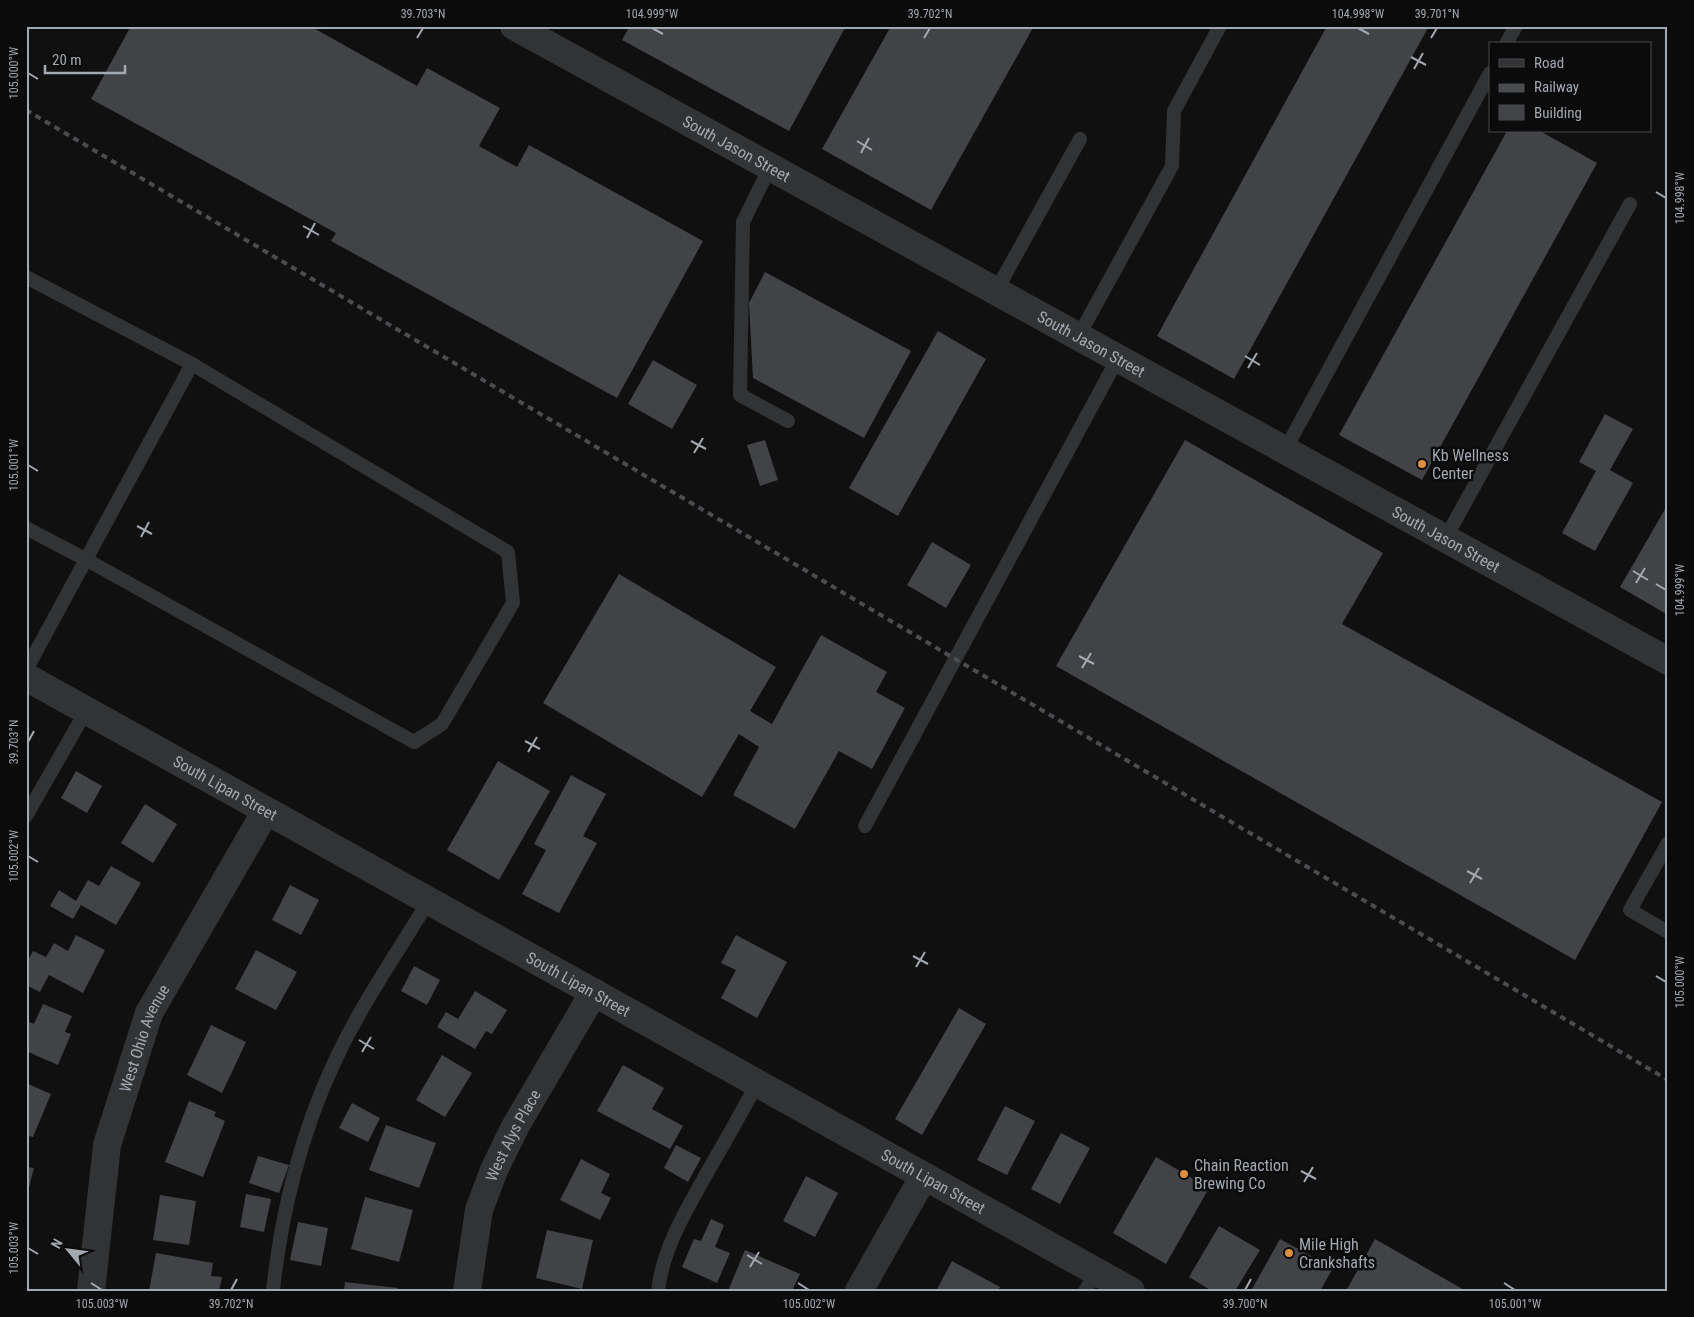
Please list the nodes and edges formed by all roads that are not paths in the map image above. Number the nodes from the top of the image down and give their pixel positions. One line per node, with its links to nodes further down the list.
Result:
1 (1220, 26): 11 (lane)
2 (1516, 26): 4 (lane)
3 (528, 29): 7 (street, South Jason Street)
4 (1507, 42)
5 (1489, 76): 15 (lane)
6 (1080, 139): 10 (lane)
7 (770, 167): 10 (street, South Jason Street); 14 (lane)
8 (1630, 204): 17 (lane)
9 (26, 276): 13 (lane)
10 (996, 292): 11 (street, South Jason Street)
11 (1078, 336): 12 (street, South Jason Street)
12 (1118, 358): 15 (street, South Jason Street); 25 (lane)
13 (192, 364): 18 (lane); 18 (lane)
14 (788, 422)
15 (1285, 450): 17 (street, South Jason Street)
16 (26, 528): 18 (lane)
17 (1445, 538): 19 (street, South Jason Street)
18 (87, 560): 20 (lane)
19 (1668, 661)
20 (26, 670)
21 (26, 677): 22 (street, South Lipan Street)
22 (86, 711): 23 (street, South Lipan Street); 24 (lane)
23 (266, 811): 27 (street, South Lipan Street); 33 (street, West Ohio Avenue)
24 (26, 816)
25 (865, 826)
26 (1668, 843): 28 (lane)
27 (428, 902): 29 (street, South Lipan Street); 34 (lane)
28 (1668, 932)
29 (594, 992): 30 (street, South Lipan Street); 35 (street, West Alys Place)
30 (757, 1084): 31 (street, South Lipan Street); 36 (lane)
31 (924, 1176): 32 (street, South Lipan Street); 37 (street)
32 (1091, 1281): 38 (street, South Lipan Street)
33 (91, 1291)
34 (274, 1291)
35 (467, 1291)
36 (658, 1291)
37 (859, 1291)
38 (1131, 1291)

